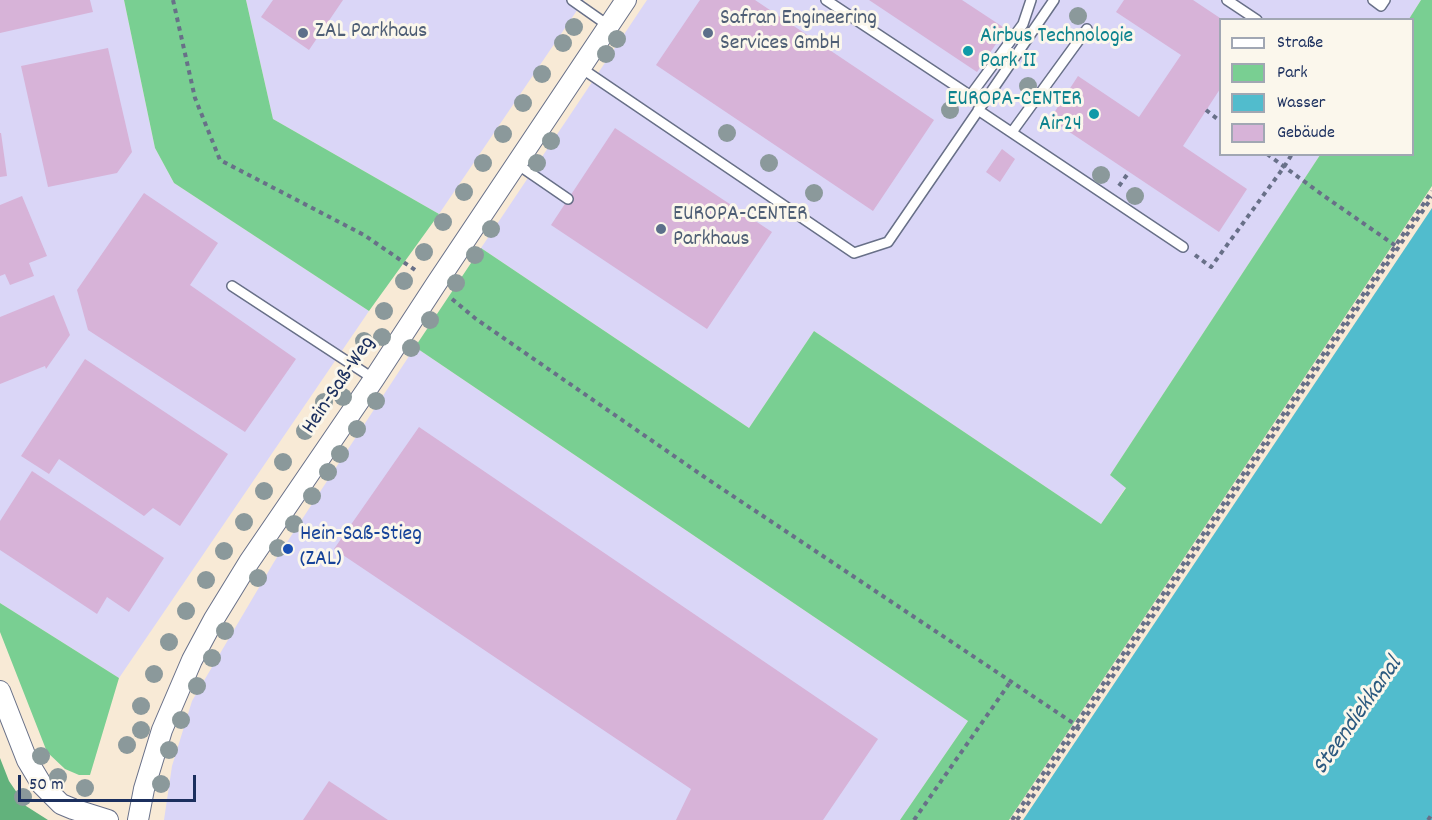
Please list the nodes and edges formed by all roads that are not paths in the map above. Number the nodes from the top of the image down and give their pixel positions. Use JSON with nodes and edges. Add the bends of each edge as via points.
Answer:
{"nodes":[{"id":1,"x":572,"y":0,"type":"edge"},
{"id":2,"x":626,"y":0,"type":"edge"},
{"id":3,"x":826,"y":0,"type":"edge"},
{"id":4,"x":1031,"y":0,"type":"edge"},
{"id":5,"x":1054,"y":0,"type":"edge"},
{"id":6,"x":1227,"y":0,"type":"edge"},
{"id":7,"x":1373,"y":0,"type":"edge"},
{"id":8,"x":1385,"y":0,"type":"edge"},
{"id":9,"x":1254,"y":18,"type":"edge"},
{"id":10,"x":609,"y":26,"type":"junction"},
{"id":11,"x":1087,"y":29,"type":"dead end"},
{"id":12,"x":580,"y":68,"type":"junction"},
{"id":13,"x":970,"y":96,"type":"junction"},
{"id":14,"x":981,"y":107,"type":"junction"},
{"id":15,"x":1012,"y":132,"type":"junction"},
{"id":16,"x":517,"y":164,"type":"junction"},
{"id":17,"x":568,"y":199,"type":"dead end"},
{"id":18,"x":1183,"y":247,"type":"road end"},
{"id":19,"x":232,"y":286,"type":"dead end"},
{"id":20,"x":374,"y":379,"type":"junction"},
{"id":21,"x":0,"y":691,"type":"edge"},
{"id":22,"x":108,"y":820,"type":"edge"},
{"id":23,"x":138,"y":820,"type":"edge"}],
"edges":[{"from":1,"to":10,"type":"lane"},
{"from":2,"to":10,"type":"street","name":"Hein-Saß-Weg"},
{"from":3,"to":13,"type":"lane"},
{"from":4,"to":13,"type":"lane","via":[[1023,24]]},
{"from":5,"to":14,"type":"lane"},
{"from":6,"to":9,"type":"lane"},
{"from":7,"to":8,"type":"lane","via":[[1381,6]]},
{"from":10,"to":12,"type":"street","name":"Hein-Saß-Weg"},
{"from":11,"to":15,"type":"lane"},
{"from":12,"to":14,"type":"lane","via":[[854,253],[888,242]]},
{"from":12,"to":16,"type":"street","name":"Hein-Saß-Weg"},
{"from":13,"to":14,"type":"lane"},
{"from":14,"to":15,"type":"lane"},
{"from":15,"to":18,"type":"lane"},
{"from":16,"to":17,"type":"lane"},
{"from":16,"to":20,"type":"street","name":"Hein-Saß-Weg"},
{"from":19,"to":20,"type":"lane"},
{"from":20,"to":23,"type":"street","name":"Hein-Saß-Weg","via":[[214,618],[162,730]]},
{"from":21,"to":22,"type":"street","via":[[27,760],[50,795],[61,804]]}]}
